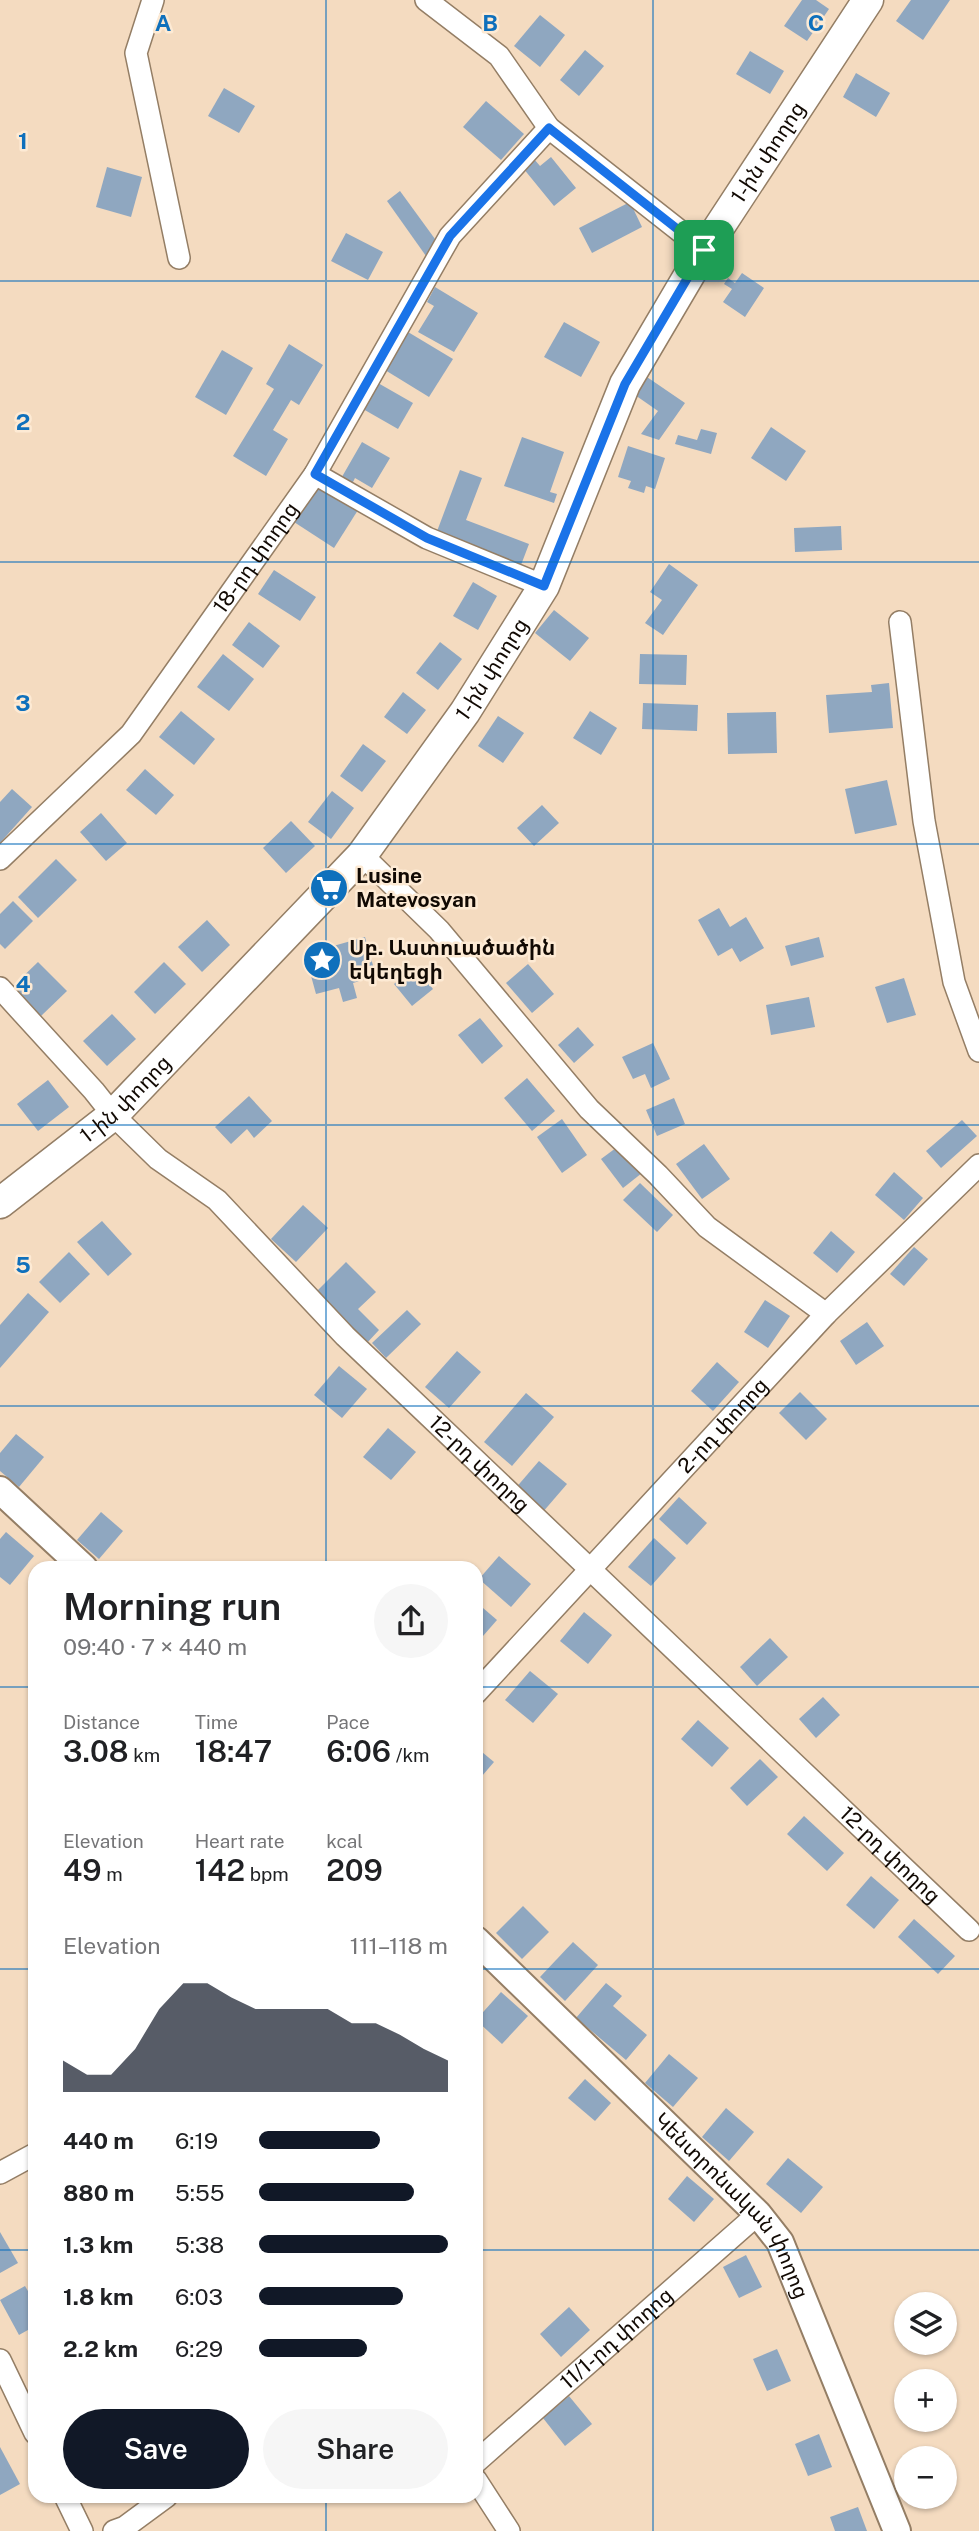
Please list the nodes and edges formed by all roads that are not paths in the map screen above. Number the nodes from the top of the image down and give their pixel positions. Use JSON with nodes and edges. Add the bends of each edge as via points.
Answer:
{"nodes":[{"id":1,"x":153,"y":0,"type":"edge"},
{"id":2,"x":425,"y":0,"type":"edge"},
{"id":3,"x":868,"y":0,"type":"edge"},
{"id":4,"x":549,"y":128,"type":"junction"},
{"id":5,"x":704,"y":250,"type":"junction"},
{"id":6,"x":179,"y":258,"type":"dead end"},
{"id":7,"x":315,"y":474,"type":"junction"},
{"id":8,"x":544,"y":586,"type":"junction"},
{"id":9,"x":900,"y":622,"type":"dead end"},
{"id":10,"x":362,"y":855,"type":"junction"},
{"id":11,"x":0,"y":859,"type":"edge"},
{"id":12,"x":0,"y":988,"type":"edge"},
{"id":13,"x":979,"y":1051,"type":"edge"},
{"id":14,"x":113,"y":1115,"type":"junction"},
{"id":15,"x":979,"y":1165,"type":"edge"},
{"id":16,"x":0,"y":1203,"type":"edge"},
{"id":17,"x":826,"y":1314,"type":"junction"},
{"id":18,"x":0,"y":1490,"type":"edge"},
{"id":19,"x":76,"y":1561,"type":"edge"},
{"id":20,"x":590,"y":1570,"type":"junction"},
{"id":21,"x":483,"y":1685,"type":"edge"},
{"id":22,"x":969,"y":1930,"type":"dead end"},
{"id":23,"x":483,"y":1947,"type":"edge"},
{"id":24,"x":28,"y":2158,"type":"edge"},
{"id":25,"x":0,"y":2174,"type":"edge"},
{"id":26,"x":758,"y":2214,"type":"junction"},
{"id":27,"x":0,"y":2360,"type":"edge"},
{"id":28,"x":28,"y":2418,"type":"edge"},
{"id":29,"x":483,"y":2456,"type":"edge"},
{"id":30,"x":483,"y":2491,"type":"edge"},
{"id":31,"x":68,"y":2503,"type":"edge"},
{"id":32,"x":158,"y":2503,"type":"edge"},
{"id":33,"x":82,"y":2531,"type":"edge"},
{"id":34,"x":114,"y":2531,"type":"edge"},
{"id":35,"x":509,"y":2531,"type":"edge"},
{"id":36,"x":897,"y":2531,"type":"edge"}],
"edges":[{"from":1,"to":6,"type":"street","via":[[136,53]]},
{"from":2,"to":4,"type":"street","via":[[499,56]]},
{"from":3,"to":5,"type":"main road","name":"1-ին փողոց"},
{"from":4,"to":5,"type":"street"},
{"from":4,"to":7,"type":"street","name":"18-րդ փողոց","via":[[450,236]]},
{"from":5,"to":8,"type":"main road","name":"1-ին փողոց","via":[[625,384]]},
{"from":7,"to":8,"type":"street","via":[[427,538]]},
{"from":7,"to":11,"type":"street","name":"18-րդ փողոց","via":[[131,734]]},
{"from":8,"to":10,"type":"main road","name":"1-ին փողոց","via":[[465,712]]},
{"from":9,"to":13,"type":"street","via":[[926,834],[954,982]]},
{"from":10,"to":14,"type":"main road","name":"1-ին փողոց"},
{"from":10,"to":17,"type":"street","via":[[439,930],[589,1109],[707,1227]]},
{"from":12,"to":14,"type":"street","name":"12-րդ փողոց"},
{"from":14,"to":16,"type":"main road","name":"1-ին փողոց"},
{"from":14,"to":20,"type":"street","name":"12-րդ փողոց","via":[[158,1158],[217,1200],[345,1336]]},
{"from":15,"to":17,"type":"street","name":"2-րդ փողոց"},
{"from":17,"to":20,"type":"street","name":"2-րդ փողոց"},
{"from":18,"to":19,"type":"street"},
{"from":20,"to":21,"type":"street","name":"2-րդ փողոց"},
{"from":20,"to":22,"type":"street","name":"12-րդ փողոց"},
{"from":23,"to":26,"type":"street","name":"Կենտրոնական փողոց"},
{"from":24,"to":25,"type":"street"},
{"from":26,"to":29,"type":"street","name":"11/1-րդ փողոց"},
{"from":26,"to":36,"type":"street","name":"Կենտրոնական փողոց","via":[[780,2242]]},
{"from":27,"to":28,"type":"street"},
{"from":30,"to":35,"type":"street"},
{"from":31,"to":33,"type":"street"},
{"from":32,"to":34,"type":"street"}]}
